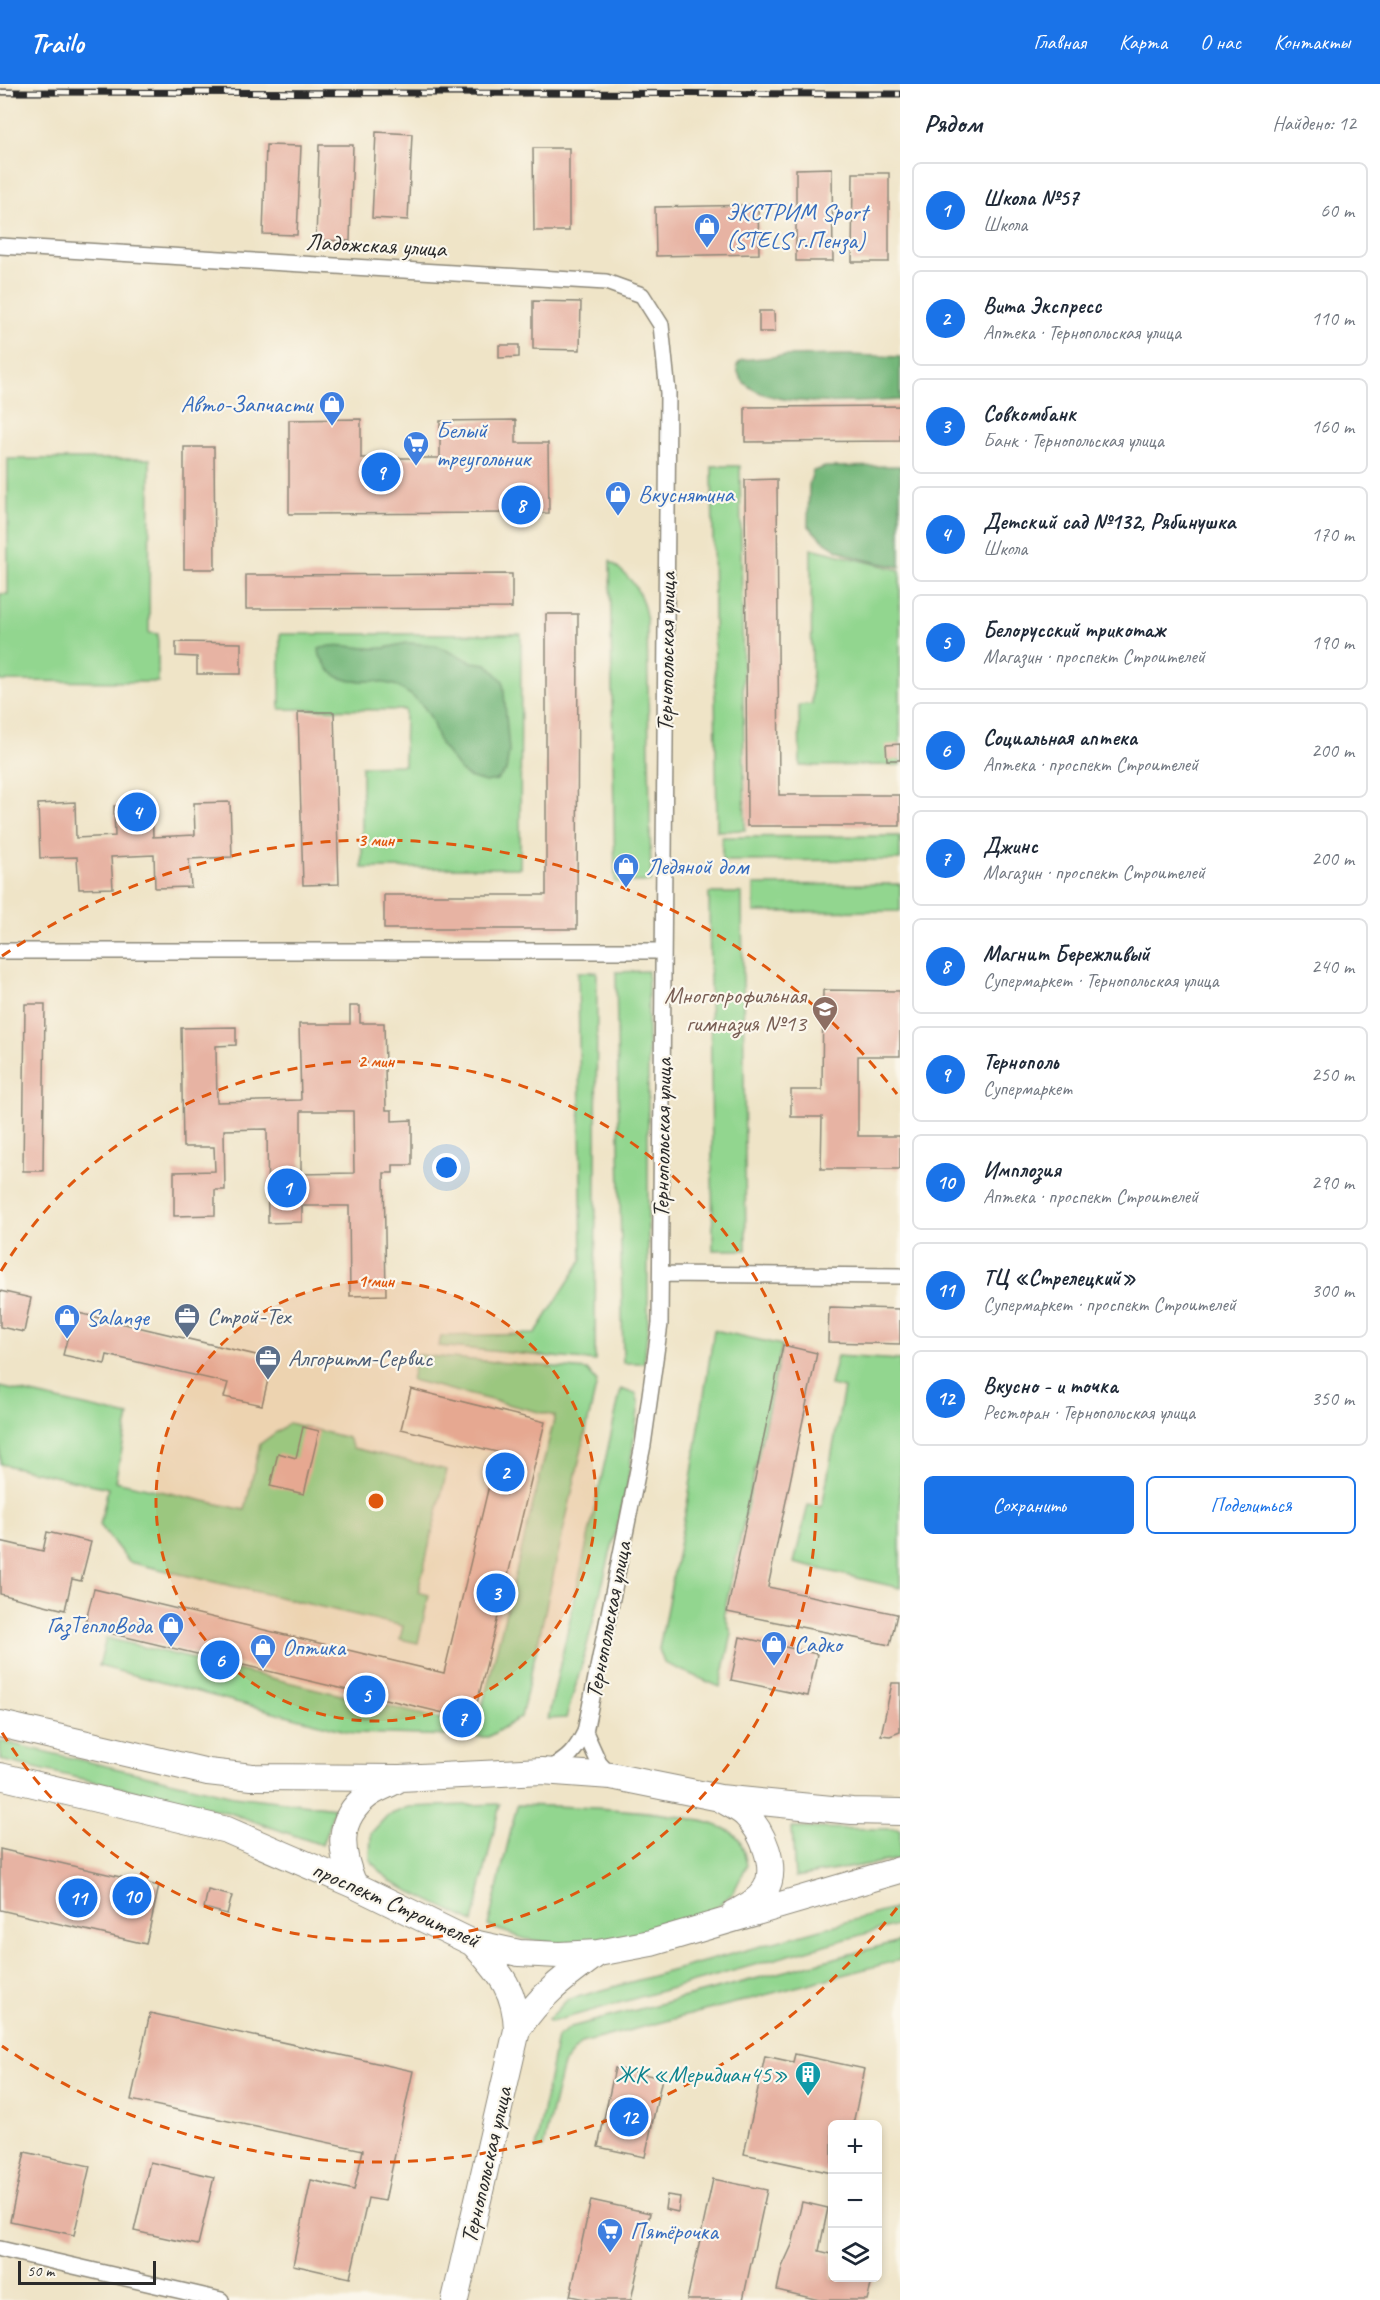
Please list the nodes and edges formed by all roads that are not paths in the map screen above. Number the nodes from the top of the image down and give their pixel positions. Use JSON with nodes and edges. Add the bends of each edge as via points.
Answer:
{"nodes":[{"id":1,"x":0,"y":246,"type":"edge"},
{"id":2,"x":668,"y":393,"type":"joint"},
{"id":3,"x":0,"y":951,"type":"edge"},
{"id":4,"x":663,"y":951,"type":"junction"},
{"id":5,"x":661,"y":1274,"type":"junction"},
{"id":6,"x":900,"y":1276,"type":"edge"},
{"id":7,"x":0,"y":1724,"type":"edge"},
{"id":8,"x":585,"y":1732,"type":"junction"},
{"id":9,"x":542,"y":1771,"type":"junction"},
{"id":10,"x":0,"y":1776,"type":"edge"},
{"id":11,"x":611,"y":1776,"type":"junction"},
{"id":12,"x":400,"y":1778,"type":"junction"},
{"id":13,"x":720,"y":1798,"type":"junction"},
{"id":14,"x":900,"y":1812,"type":"edge"},
{"id":15,"x":900,"y":1870,"type":"edge"},
{"id":16,"x":354,"y":1885,"type":"junction"},
{"id":17,"x":714,"y":1924,"type":"junction"},
{"id":18,"x":473,"y":1943,"type":"junction"},
{"id":19,"x":598,"y":1953,"type":"junction"},
{"id":20,"x":517,"y":2030,"type":"junction"},
{"id":21,"x":0,"y":2249,"type":"edge"},
{"id":22,"x":221,"y":2300,"type":"edge"},
{"id":23,"x":455,"y":2300,"type":"edge"}],
"edges":[{"from":1,"to":2,"type":"street","name":"Ладожская улица","via":[[606,282],[642,295],[661,325]]},
{"from":2,"to":4,"type":"street","name":"Тернопольская улица"},
{"from":3,"to":4,"type":"street"},
{"from":4,"to":5,"type":"street","name":"Тернопольская улица"},
{"from":5,"to":6,"type":"street"},
{"from":5,"to":8,"type":"street","name":"Тернопольская улица","via":[[660,1324],[645,1434]]},
{"from":7,"to":12,"type":"main road","via":[[208,1772],[252,1777]]},
{"from":8,"to":9,"type":"street","name":"Тернопольская улица","via":[[565,1761]]},
{"from":8,"to":11,"type":"street","name":"Тернопольская улица","via":[[599,1763]]},
{"from":9,"to":11,"type":"main road"},
{"from":9,"to":12,"type":"main road"},
{"from":10,"to":16,"type":"main road","name":"проспект Строителей","via":[[227,1830]]},
{"from":11,"to":13,"type":"main road"},
{"from":12,"to":16,"type":"main road","via":[[368,1794],[353,1809],[345,1825],[342,1844]]},
{"from":13,"to":14,"type":"main road"},
{"from":13,"to":17,"type":"main road","via":[[744,1813],[760,1831],[768,1853],[769,1874],[765,1889],[752,1904]]},
{"from":15,"to":17,"type":"main road","name":"проспект Строителей"},
{"from":16,"to":18,"type":"main road","name":"проспект Строителей"},
{"from":17,"to":19,"type":"main road","name":"проспект Строителей","via":[[651,1943]]},
{"from":18,"to":19,"type":"main road","name":"проспект Строителей","via":[[519,1953]]},
{"from":18,"to":20,"type":"main road","name":"Тернопольская улица","via":[[511,1992]]},
{"from":19,"to":20,"type":"main road","name":"Тернопольская улица","via":[[552,1987]]},
{"from":20,"to":23,"type":"main road","name":"Тернопольская улица"},
{"from":21,"to":22,"type":"street"}]}
